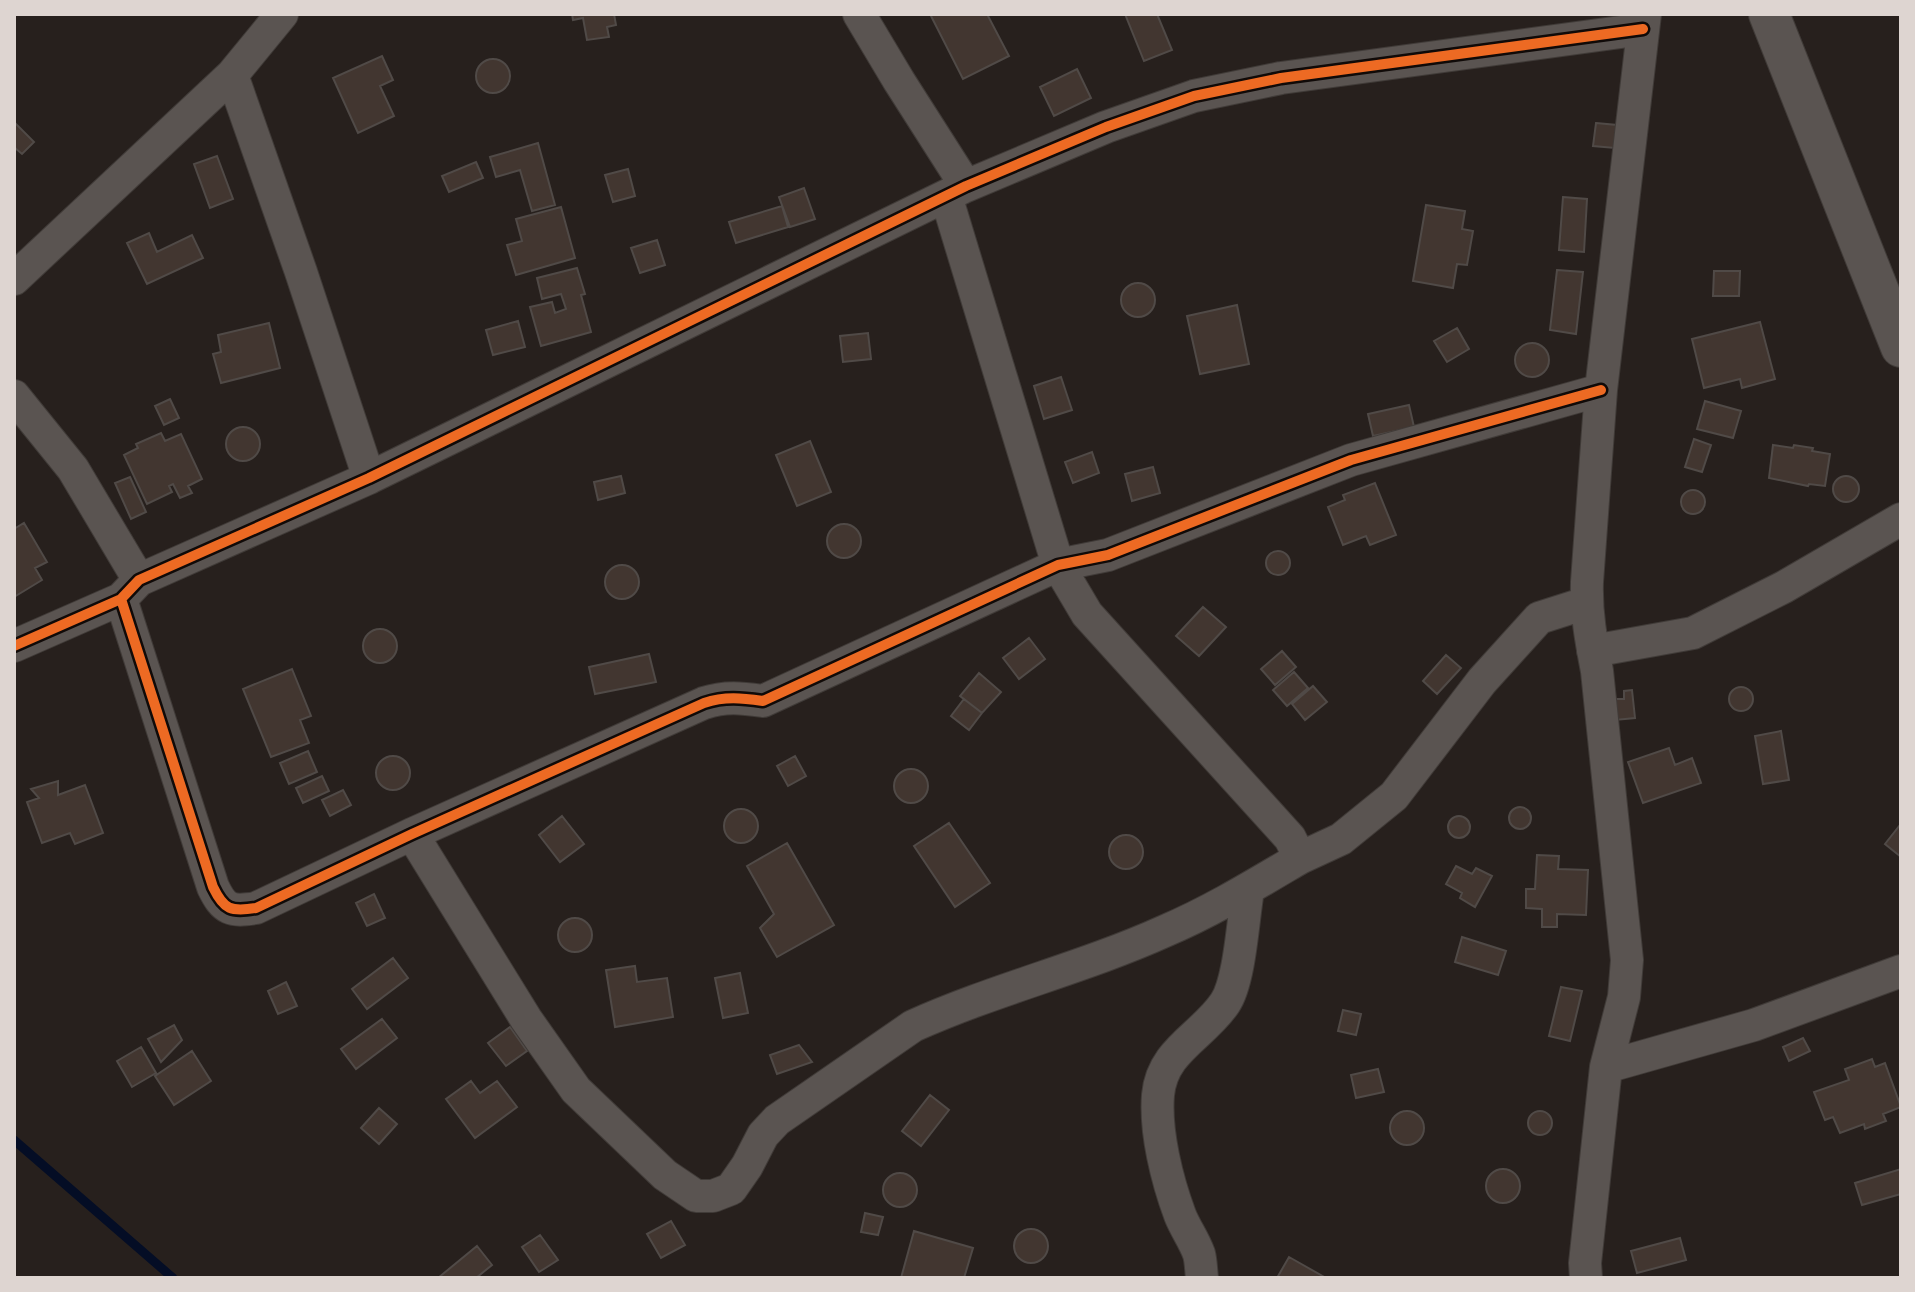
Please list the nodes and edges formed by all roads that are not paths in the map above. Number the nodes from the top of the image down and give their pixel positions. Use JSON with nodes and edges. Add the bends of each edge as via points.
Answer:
{"nodes":[{"id":1,"x":282,"y":14,"type":"edge"},
{"id":2,"x":859,"y":14,"type":"edge"},
{"id":3,"x":1769,"y":14,"type":"edge"},
{"id":4,"x":1644,"y":21,"type":"edge"},
{"id":5,"x":232,"y":75,"type":"junction"},
{"id":6,"x":956,"y":191,"type":"junction"},
{"id":7,"x":14,"y":279,"type":"edge"},
{"id":8,"x":1901,"y":347,"type":"edge"},
{"id":9,"x":1601,"y":390,"type":"junction"},
{"id":10,"x":14,"y":396,"type":"edge"},
{"id":11,"x":369,"y":478,"type":"junction"},
{"id":12,"x":1901,"y":519,"type":"edge"},
{"id":13,"x":1058,"y":565,"type":"junction"},
{"id":14,"x":130,"y":589,"type":"junction"},
{"id":15,"x":1586,"y":603,"type":"junction"},
{"id":16,"x":14,"y":646,"type":"edge"},
{"id":17,"x":1593,"y":651,"type":"junction"},
{"id":18,"x":412,"y":834,"type":"junction"},
{"id":19,"x":1300,"y":858,"type":"junction"},
{"id":20,"x":1248,"y":890,"type":"junction"},
{"id":21,"x":1901,"y":971,"type":"edge"},
{"id":22,"x":1606,"y":1067,"type":"junction"},
{"id":23,"x":1202,"y":1278,"type":"edge"},
{"id":24,"x":1586,"y":1278,"type":"edge"}],
"edges":[{"from":1,"to":5,"type":"street"},
{"from":2,"to":6,"type":"street"},
{"from":3,"to":8,"type":"street"},
{"from":4,"to":6,"type":"street","via":[[1194,96]]},
{"from":4,"to":9,"type":"street"},
{"from":5,"to":7,"type":"street"},
{"from":5,"to":11,"type":"street"},
{"from":6,"to":11,"type":"street"},
{"from":6,"to":13,"type":"street"},
{"from":9,"to":13,"type":"street","via":[[1351,460],[1108,555]]},
{"from":9,"to":15,"type":"street"},
{"from":10,"to":14,"type":"street","via":[[73,469]]},
{"from":11,"to":14,"type":"street"},
{"from":12,"to":17,"type":"street","via":[[1693,633]]},
{"from":13,"to":18,"type":"street","via":[[763,701],[730,697],[704,703]]},
{"from":13,"to":19,"type":"street","via":[[1087,614],[1290,838]]},
{"from":14,"to":16,"type":"street"},
{"from":14,"to":18,"type":"street","via":[[220,902],[230,909],[256,908]]},
{"from":15,"to":17,"type":"street"},
{"from":15,"to":19,"type":"street","via":[[1539,618],[1482,681],[1394,796],[1341,839]]},
{"from":17,"to":22,"type":"street","via":[[1627,960],[1624,997]]},
{"from":18,"to":20,"type":"street","via":[[576,1090],[665,1175],[696,1196],[731,1189],[777,1120],[913,1026],[1165,931]]},
{"from":19,"to":20,"type":"street"},
{"from":20,"to":23,"type":"street","via":[[1235,980],[1226,1002],[1179,1048],[1162,1074],[1158,1097],[1165,1170],[1200,1256]]},
{"from":21,"to":22,"type":"street","via":[[1754,1025]]},
{"from":22,"to":24,"type":"street"}]}
